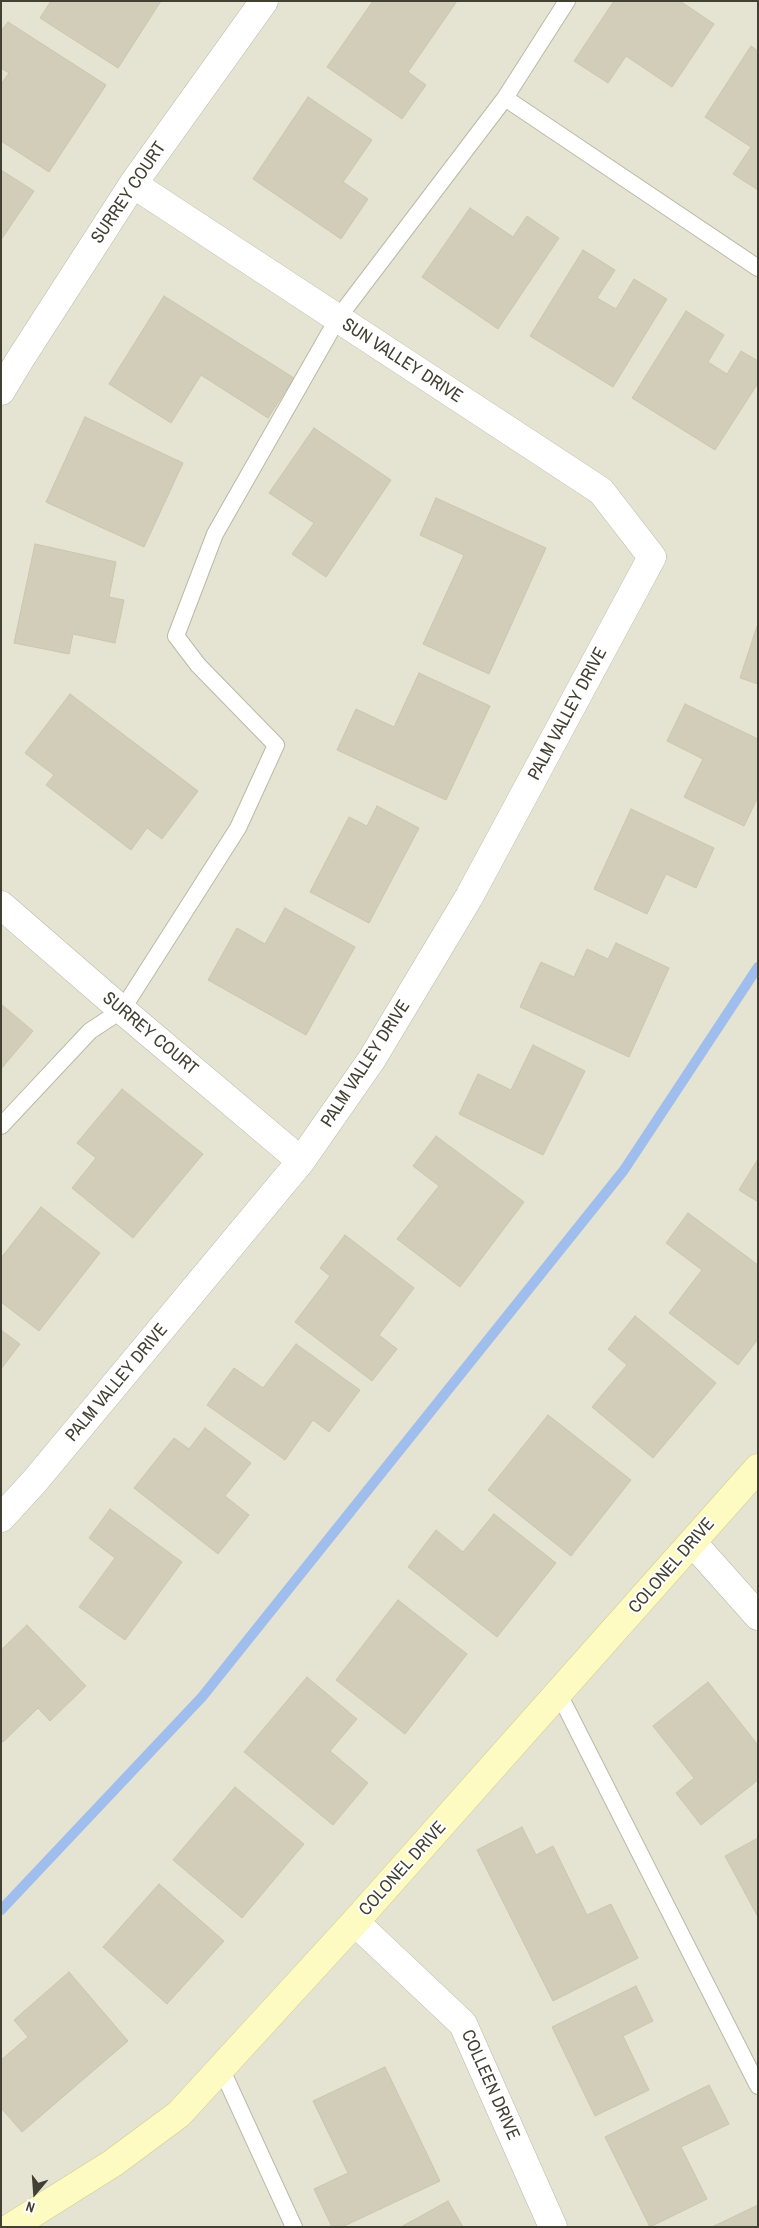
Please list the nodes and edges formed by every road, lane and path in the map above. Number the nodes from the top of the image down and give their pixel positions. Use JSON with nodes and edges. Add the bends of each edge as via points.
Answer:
{"nodes":[{"id":1,"x":264,"y":1,"type":"edge"},
{"id":2,"x":567,"y":1,"type":"edge"},
{"id":3,"x":505,"y":98,"type":"junction"},
{"id":4,"x":133,"y":184,"type":"junction"},
{"id":5,"x":758,"y":268,"type":"edge"},
{"id":6,"x":338,"y":318,"type":"junction"},
{"id":7,"x":1,"y":391,"type":"edge"},
{"id":8,"x":652,"y":557,"type":"joint"},
{"id":9,"x":1,"y":905,"type":"edge"},
{"id":10,"x":122,"y":1010,"type":"junction"},
{"id":11,"x":1,"y":1126,"type":"edge"},
{"id":12,"x":301,"y":1161,"type":"junction"},
{"id":13,"x":758,"y":1468,"type":"edge"},
{"id":14,"x":1,"y":1518,"type":"edge"},
{"id":15,"x":693,"y":1543,"type":"junction"},
{"id":16,"x":758,"y":1616,"type":"edge"},
{"id":17,"x":559,"y":1694,"type":"junction"},
{"id":18,"x":355,"y":1922,"type":"junction"},
{"id":19,"x":221,"y":2068,"type":"junction"},
{"id":20,"x":758,"y":2086,"type":"edge"},
{"id":21,"x":11,"y":2227,"type":"edge"},
{"id":22,"x":294,"y":2227,"type":"edge"},
{"id":23,"x":553,"y":2227,"type":"edge"}],
"edges":[{"from":1,"to":4,"type":"street","name":"SURREY COURT"},
{"from":2,"to":3,"type":"lane"},
{"from":3,"to":5,"type":"lane"},
{"from":3,"to":6,"type":"lane"},
{"from":4,"to":6,"type":"street","name":"SUN VALLEY DRIVE"},
{"from":4,"to":7,"type":"street","name":"SURREY COURT"},
{"from":6,"to":8,"type":"street","name":"SUN VALLEY DRIVE","via":[[601,491]]},
{"from":6,"to":10,"type":"lane","via":[[215,534],[176,636],[198,665],[276,745],[238,828]]},
{"from":8,"to":12,"type":"street","name":"PALM VALLEY DRIVE","via":[[469,897],[372,1059]]},
{"from":9,"to":10,"type":"street","name":"SURREY COURT"},
{"from":10,"to":11,"type":"lane","via":[[90,1031]]},
{"from":10,"to":12,"type":"street","name":"SURREY COURT"},
{"from":12,"to":14,"type":"street","name":"PALM VALLEY DRIVE"},
{"from":13,"to":15,"type":"street","name":"COLONEL DRIVE"},
{"from":15,"to":16,"type":"street"},
{"from":15,"to":17,"type":"street","name":"COLONEL DRIVE"},
{"from":17,"to":18,"type":"street","name":"COLONEL DRIVE"},
{"from":17,"to":20,"type":"lane"},
{"from":18,"to":19,"type":"street","name":"COLONEL DRIVE"},
{"from":18,"to":23,"type":"street","name":"COLLEEN DRIVE","via":[[463,2024]]},
{"from":19,"to":21,"type":"street","name":"COLONEL DRIVE","via":[[179,2114],[113,2163]]},
{"from":19,"to":22,"type":"lane"}]}
